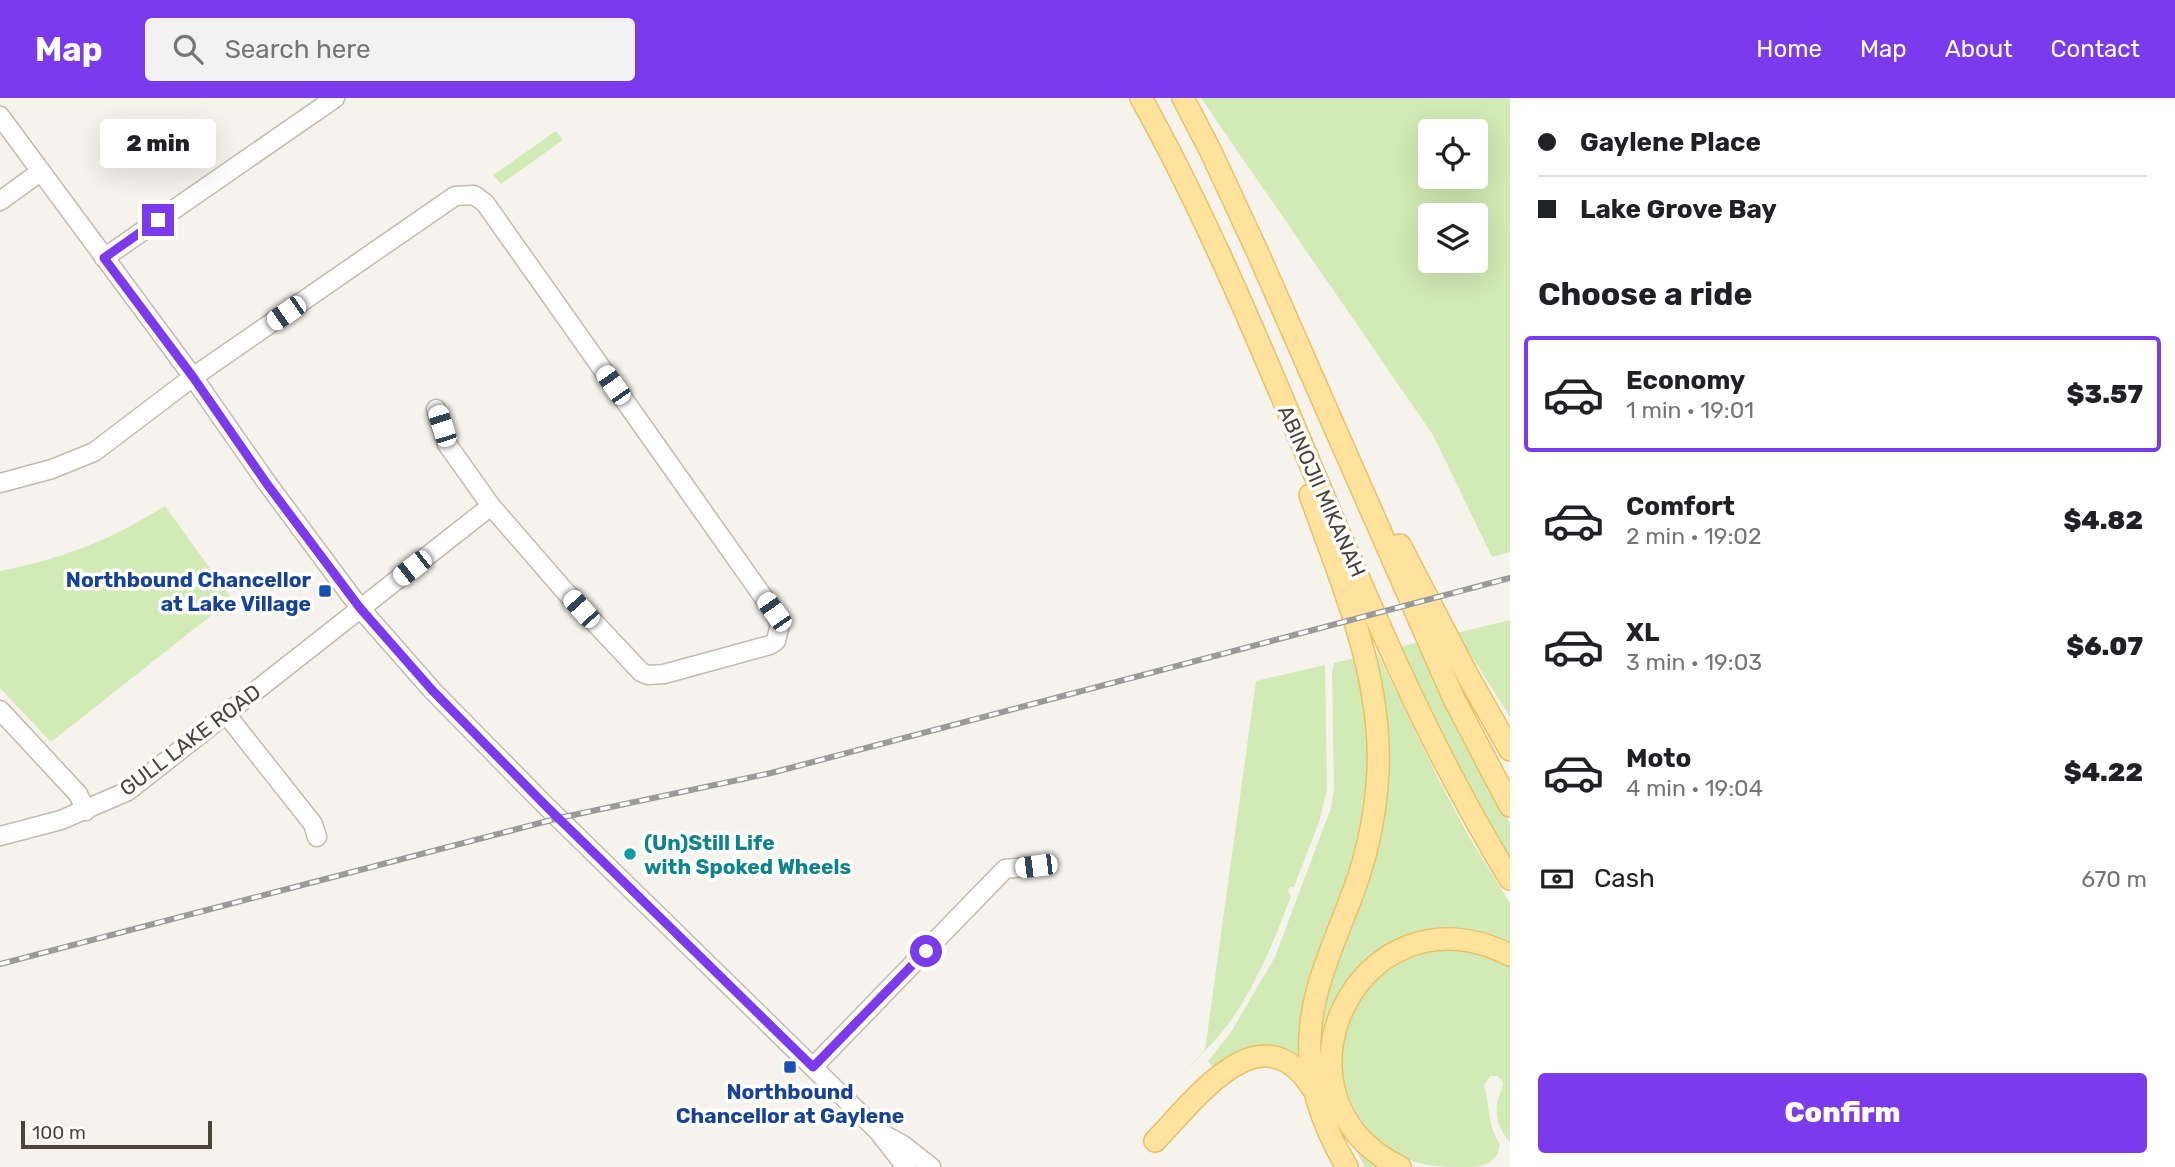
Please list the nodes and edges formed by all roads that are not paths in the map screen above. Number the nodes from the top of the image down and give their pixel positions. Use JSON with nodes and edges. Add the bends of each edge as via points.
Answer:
{"nodes":[{"id":1,"x":334,"y":98,"type":"edge"},
{"id":2,"x":1142,"y":98,"type":"edge"},
{"id":3,"x":1183,"y":98,"type":"edge"},
{"id":4,"x":0,"y":116,"type":"edge"},
{"id":5,"x":40,"y":172,"type":"junction"},
{"id":6,"x":0,"y":201,"type":"edge"},
{"id":7,"x":104,"y":258,"type":"junction"},
{"id":8,"x":193,"y":377,"type":"junction"},
{"id":9,"x":1282,"y":399,"type":"junction"},
{"id":10,"x":436,"y":409,"type":"dead end"},
{"id":11,"x":1330,"y":417,"type":"junction"},
{"id":12,"x":0,"y":483,"type":"edge"},
{"id":13,"x":491,"y":506,"type":"junction"},
{"id":14,"x":360,"y":608,"type":"junction"},
{"id":15,"x":0,"y":710,"type":"edge"},
{"id":16,"x":226,"y":714,"type":"junction"},
{"id":17,"x":1510,"y":750,"type":"edge"},
{"id":18,"x":1510,"y":806,"type":"edge"},
{"id":19,"x":86,"y":811,"type":"junction"},
{"id":20,"x":0,"y":836,"type":"edge"},
{"id":21,"x":317,"y":837,"type":"dead end"},
{"id":22,"x":1036,"y":866,"type":"dead end"},
{"id":23,"x":1510,"y":879,"type":"edge"},
{"id":24,"x":1510,"y":955,"type":"edge"},
{"id":25,"x":813,"y":1067,"type":"junction"},
{"id":26,"x":1316,"y":1094,"type":"junction"},
{"id":27,"x":878,"y":1131,"type":"junction"},
{"id":28,"x":1155,"y":1141,"type":"dead end"},
{"id":29,"x":906,"y":1167,"type":"edge"},
{"id":30,"x":931,"y":1167,"type":"edge"},
{"id":31,"x":1347,"y":1167,"type":"edge"},
{"id":32,"x":1400,"y":1167,"type":"edge"}],
"edges":[{"from":1,"to":7,"type":"street"},
{"from":2,"to":9,"type":"main road","name":"ABINOJII MIKANAH","via":[[1191,195]]},
{"from":3,"to":11,"type":"main road","name":"ABINOJII MIKANAH"},
{"from":4,"to":5,"type":"street"},
{"from":5,"to":6,"type":"street"},
{"from":5,"to":7,"type":"street"},
{"from":7,"to":8,"type":"street"},
{"from":8,"to":12,"type":"street","via":[[94,452],[52,470]]},
{"from":8,"to":13,"type":"street","via":[[455,196],[474,195],[485,203],[774,612],[780,624],[776,641],[664,674],[641,672]]},
{"from":8,"to":14,"type":"street"},
{"from":9,"to":23,"type":"main road","name":"ABINOJII MIKANAH","via":[[1420,714]]},
{"from":9,"to":26,"type":"main road","via":[[1363,652],[1374,698],[1378,749],[1370,833],[1312,1016],[1309,1052]]},
{"from":10,"to":13,"type":"street","via":[[447,444]]},
{"from":11,"to":17,"type":"main road"},
{"from":11,"to":18,"type":"main road","name":"ABINOJII MIKANAH","via":[[1454,699]]},
{"from":13,"to":14,"type":"street","name":"GULL LAKE ROAD"},
{"from":14,"to":16,"type":"street","name":"GULL LAKE ROAD"},
{"from":14,"to":25,"type":"street","via":[[523,783]]},
{"from":15,"to":19,"type":"street","via":[[78,794]]},
{"from":16,"to":19,"type":"street","name":"GULL LAKE ROAD","via":[[128,790]]},
{"from":16,"to":21,"type":"street","via":[[313,824]]},
{"from":19,"to":20,"type":"street","name":"GULL LAKE ROAD"},
{"from":22,"to":25,"type":"street","via":[[1005,869]]},
{"from":24,"to":32,"type":"main road","via":[[1467,940],[1419,943],[1376,965],[1348,998],[1336,1022],[1331,1051],[1339,1101],[1363,1142]]},
{"from":25,"to":27,"type":"street"},
{"from":26,"to":28,"type":"main road","via":[[1291,1064],[1255,1057],[1226,1070]]},
{"from":26,"to":31,"type":"main road","via":[[1328,1132]]},
{"from":27,"to":29,"type":"street"},
{"from":27,"to":30,"type":"street"}]}
